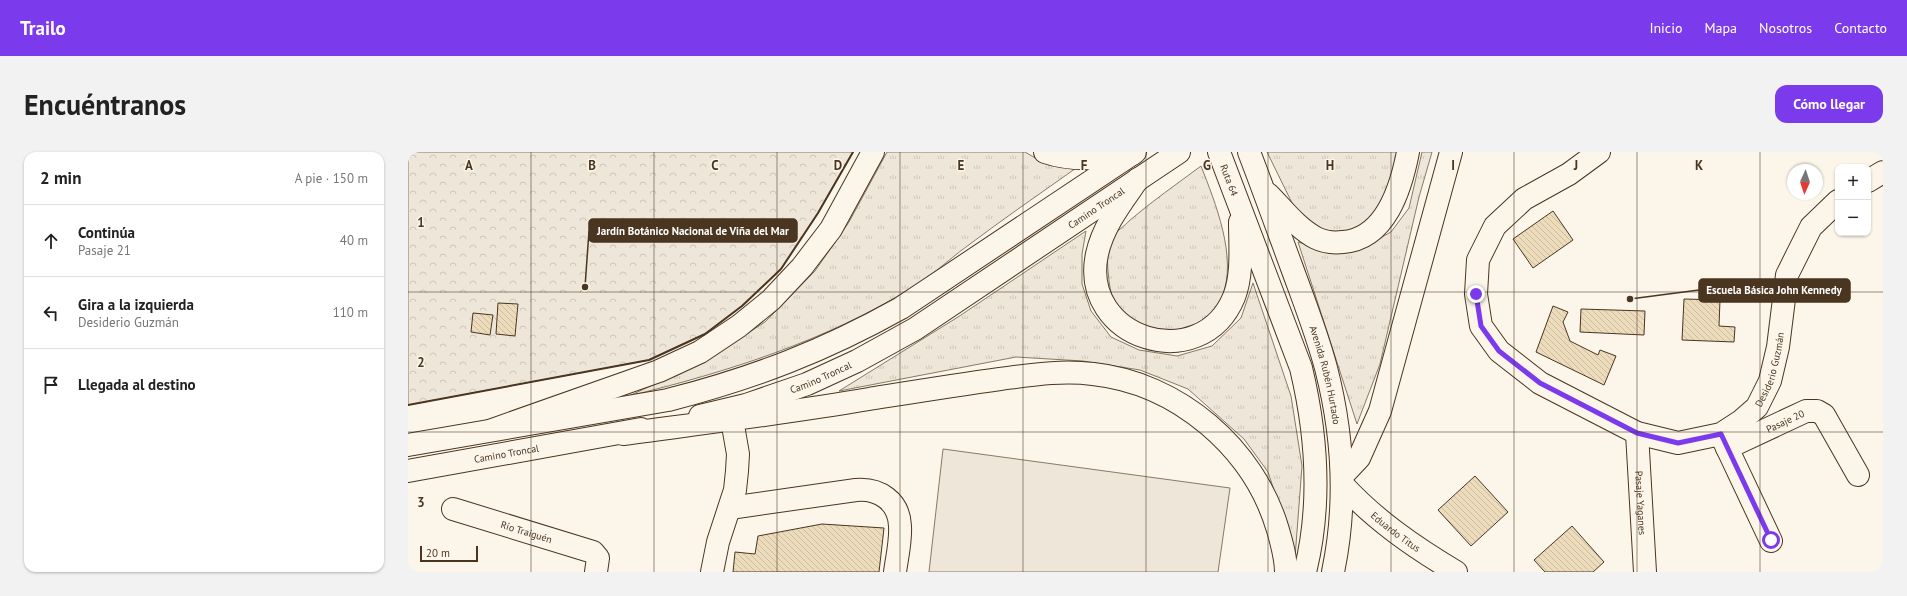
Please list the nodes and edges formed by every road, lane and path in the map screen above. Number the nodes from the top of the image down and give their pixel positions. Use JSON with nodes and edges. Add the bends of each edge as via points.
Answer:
{"nodes":[{"id":1,"x":873,"y":152,"type":"edge"},
{"id":2,"x":1046,"y":152,"type":"edge"},
{"id":3,"x":1219,"y":152,"type":"edge"},
{"id":4,"x":1249,"y":152,"type":"edge"},
{"id":5,"x":1408,"y":152,"type":"edge"},
{"id":6,"x":1451,"y":152,"type":"edge"},
{"id":7,"x":1599,"y":152,"type":"edge"},
{"id":8,"x":1134,"y":153,"type":"edge"},
{"id":9,"x":1176,"y":154,"type":"edge"},
{"id":10,"x":1883,"y":172,"type":"edge"},
{"id":11,"x":1138,"y":179,"type":"junction"},
{"id":12,"x":1871,"y":179,"type":"edge"},
{"id":13,"x":1262,"y":187,"type":"junction"},
{"id":14,"x":1835,"y":204,"type":"edge"},
{"id":15,"x":1240,"y":208,"type":"junction"},
{"id":16,"x":732,"y":420,"type":"junction"},
{"id":17,"x":492,"y":430,"type":"junction"},
{"id":18,"x":1637,"y":433,"type":"junction"},
{"id":19,"x":408,"y":434,"type":"edge"},
{"id":20,"x":623,"y":434,"type":"junction"},
{"id":21,"x":442,"y":439,"type":"junction"},
{"id":22,"x":1724,"y":441,"type":"junction"},
{"id":23,"x":408,"y":445,"type":"edge"},
{"id":24,"x":408,"y":472,"type":"edge"},
{"id":25,"x":1858,"y":475,"type":"dead end"},
{"id":26,"x":1342,"y":480,"type":"junction"},
{"id":27,"x":730,"y":508,"type":"junction"},
{"id":28,"x":453,"y":509,"type":"dead end"},
{"id":29,"x":1771,"y":540,"type":"dead end"},
{"id":30,"x":597,"y":565,"type":"edge"},
{"id":31,"x":712,"y":572,"type":"edge"},
{"id":32,"x":895,"y":572,"type":"edge"},
{"id":33,"x":1286,"y":572,"type":"edge"},
{"id":34,"x":1305,"y":572,"type":"edge"},
{"id":35,"x":1333,"y":572,"type":"edge"},
{"id":36,"x":1456,"y":572,"type":"edge"},
{"id":37,"x":1645,"y":572,"type":"edge"}],
"edges":[{"from":1,"to":17,"type":"main road","via":[[831,230],[802,267],[771,300],[738,326],[700,352],[659,370]]},
{"from":2,"to":8,"type":"main road","via":[[1055,156],[1091,159]]},
{"from":3,"to":15,"type":"main road","name":"Ruta 64"},
{"from":4,"to":13,"type":"main road"},
{"from":5,"to":13,"type":"main road","via":[[1396,195],[1386,215],[1370,233],[1347,242],[1327,242],[1308,233]]},
{"from":6,"to":26,"type":"main road","via":[[1380,411],[1360,458]]},
{"from":7,"to":18,"type":"main road","name":"Desiderio Guzmán","via":[[1569,174],[1524,199],[1495,226],[1478,260],[1476,294],[1481,326],[1499,351],[1540,383]]},
{"from":8,"to":17,"type":"main road","via":[[901,308],[796,360],[743,379],[668,400]]},
{"from":9,"to":11,"type":"main road","name":"Camino Troncal"},
{"from":10,"to":12,"type":"main road"},
{"from":11,"to":15,"type":"main road","via":[[1116,210],[1102,240],[1096,261],[1096,282],[1104,303],[1117,320],[1128,330],[1155,340],[1169,341],[1196,335],[1214,324],[1228,308],[1234,296],[1240,269]]},
{"from":11,"to":20,"type":"main road","name":"Camino Troncal","via":[[915,329],[857,361],[807,384],[746,405]]},
{"from":13,"to":26,"type":"main road","name":"Avenida Rubén Hurtado","via":[[1326,369],[1334,406]]},
{"from":14,"to":22,"type":"main road","name":"Desiderio Guzmán","via":[[1811,227],[1787,275],[1778,347],[1770,381],[1757,407]]},
{"from":15,"to":34,"type":"main road","name":"Avenida Rubén Hurtado","via":[[1301,368],[1308,398],[1316,460],[1316,492],[1314,527]]},
{"from":16,"to":20,"type":"main road"},
{"from":16,"to":27,"type":"main road","via":[[738,471]]},
{"from":16,"to":33,"type":"main road","via":[[1046,373],[1094,374],[1117,378],[1140,385],[1183,406],[1207,424],[1238,455],[1253,475],[1275,520]]},
{"from":17,"to":21,"type":"main road"},
{"from":18,"to":22,"type":"main road","name":"Desiderio Guzmán","via":[[1678,443]]},
{"from":18,"to":37,"type":"main road","name":"Pasaje Yaganes"},
{"from":19,"to":21,"type":"main road"},
{"from":20,"to":24,"type":"main road","name":"Camino Troncal"},
{"from":21,"to":23,"type":"main road"},
{"from":22,"to":25,"type":"main road","name":"Pasaje 20","via":[[1806,411],[1817,411],[1824,415]]},
{"from":22,"to":29,"type":"main road"},
{"from":26,"to":35,"type":"main road","name":"Avenida Rubén Hurtado","via":[[1341,517]]},
{"from":26,"to":36,"type":"main road","name":"Eduardo Titus","via":[[1362,506],[1411,545]]},
{"from":27,"to":31,"type":"main road","via":[[721,531]]},
{"from":27,"to":32,"type":"main road","via":[[856,490],[875,491],[890,501],[899,518]]},
{"from":28,"to":30,"type":"main road","name":"Río Traiguén","via":[[593,552]]}]}
